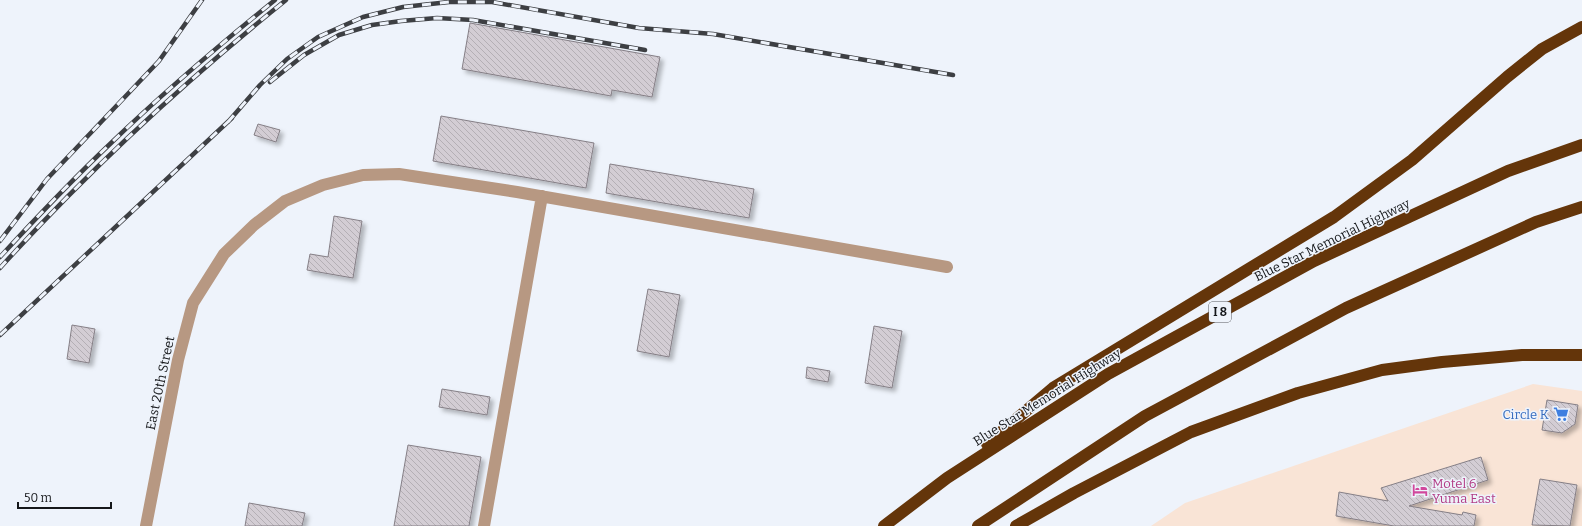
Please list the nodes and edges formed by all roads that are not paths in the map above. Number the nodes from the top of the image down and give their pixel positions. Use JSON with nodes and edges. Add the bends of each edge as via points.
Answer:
{"nodes":[{"id":1,"x":1582,"y":28,"type":"edge"},
{"id":2,"x":1582,"y":146,"type":"edge"},
{"id":3,"x":542,"y":196,"type":"junction"},
{"id":4,"x":1582,"y":207,"type":"edge"},
{"id":5,"x":947,"y":267,"type":"dead end"},
{"id":6,"x":1522,"y":354,"type":"junction"},
{"id":7,"x":1582,"y":355,"type":"edge"},
{"id":8,"x":1582,"y":363,"type":"edge"},
{"id":9,"x":947,"y":478,"type":"junction"},
{"id":10,"x":146,"y":526,"type":"edge"},
{"id":11,"x":484,"y":526,"type":"edge"},
{"id":12,"x":884,"y":526,"type":"edge"},
{"id":13,"x":978,"y":526,"type":"edge"},
{"id":14,"x":1016,"y":526,"type":"edge"}],
"edges":[{"from":1,"to":9,"type":"highway","via":[[1536,54],[1412,160],[1334,217],[1053,388]]},
{"from":2,"to":9,"type":"highway","name":"Blue Star Memorial Highway","number":"I 8","via":[[1508,171],[1314,261],[1108,374]]},
{"from":3,"to":5,"type":"street","name":"East 20th Street"},
{"from":3,"to":10,"type":"street","name":"East 20th Street","via":[[400,174],[363,175],[323,185],[285,201],[254,225],[224,254],[193,303],[178,360]]},
{"from":3,"to":11,"type":"street"},
{"from":4,"to":13,"type":"highway","via":[[1536,222],[1346,308],[1145,416]]},
{"from":6,"to":7,"type":"highway"},
{"from":6,"to":8,"type":"highway"},
{"from":6,"to":14,"type":"highway","via":[[1382,370],[1298,393],[1191,432]]},
{"from":9,"to":12,"type":"highway","name":"Blue Star Memorial Highway","number":"I 8"}]}
